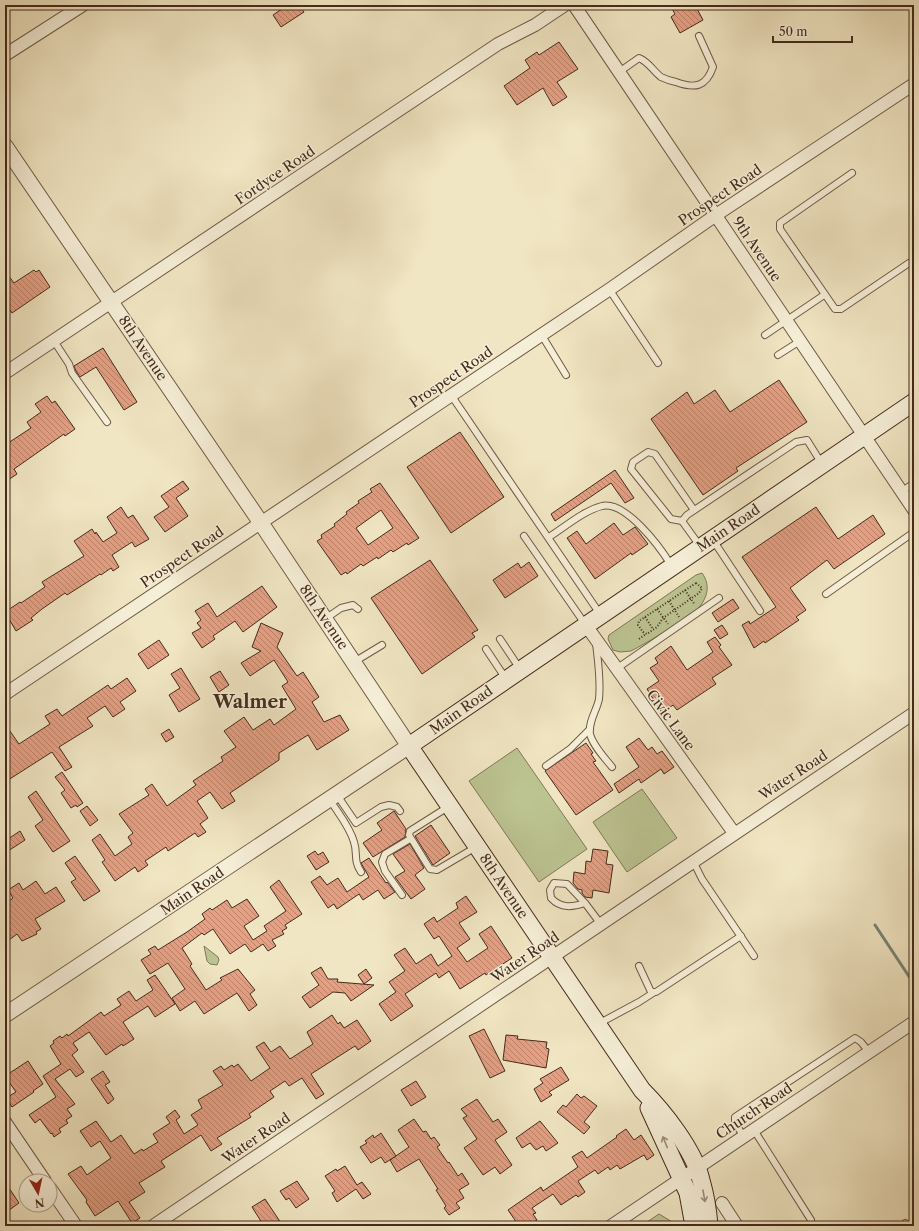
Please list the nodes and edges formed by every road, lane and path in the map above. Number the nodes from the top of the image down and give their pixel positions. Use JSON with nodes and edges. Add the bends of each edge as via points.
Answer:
{"nodes":[{"id":1,"x":82,"y":5,"type":"edge"},
{"id":2,"x":565,"y":5,"type":"edge"},
{"id":3,"x":574,"y":5,"type":"edge"},
{"id":4,"x":699,"y":36,"type":"dead end"},
{"id":5,"x":5,"y":56,"type":"edge"},
{"id":6,"x":619,"y":72,"type":"junction"},
{"id":7,"x":914,"y":84,"type":"edge"},
{"id":8,"x":5,"y":146,"type":"edge"},
{"id":9,"x":852,"y":173,"type":"dead end"},
{"id":10,"x":716,"y":215,"type":"junction"},
{"id":11,"x":909,"y":263,"type":"dead end"},
{"id":12,"x":609,"y":289,"type":"junction"},
{"id":13,"x":824,"y":295,"type":"junction"},
{"id":14,"x":111,"y":302,"type":"junction"},
{"id":15,"x":785,"y":320,"type":"junction"},
{"id":16,"x":542,"y":334,"type":"junction"},
{"id":17,"x":765,"y":335,"type":"dead end"},
{"id":18,"x":54,"y":341,"type":"junction"},
{"id":19,"x":800,"y":341,"type":"junction"},
{"id":20,"x":778,"y":355,"type":"dead end"},
{"id":21,"x":658,"y":363,"type":"dead end"},
{"id":22,"x":5,"y":374,"type":"edge"},
{"id":23,"x":566,"y":375,"type":"dead end"},
{"id":24,"x":451,"y":395,"type":"junction"},
{"id":25,"x":914,"y":402,"type":"edge"},
{"id":26,"x":107,"y":422,"type":"dead end"},
{"id":27,"x":864,"y":436,"type":"junction"},
{"id":28,"x":822,"y":464,"type":"junction"},
{"id":29,"x":914,"y":483,"type":"edge"},
{"id":30,"x":902,"y":492,"type":"junction"},
{"id":31,"x":694,"y":510,"type":"junction"},
{"id":32,"x":914,"y":510,"type":"edge"},
{"id":33,"x":682,"y":521,"type":"junction"},
{"id":34,"x":261,"y":522,"type":"junction"},
{"id":35,"x":914,"y":532,"type":"edge"},
{"id":36,"x":524,"y":536,"type":"dead end"},
{"id":37,"x":549,"y":536,"type":"junction"},
{"id":38,"x":706,"y":543,"type":"junction"},
{"id":39,"x":672,"y":567,"type":"junction"},
{"id":40,"x":685,"y":590,"type":"junction"},
{"id":41,"x":826,"y":594,"type":"dead end"},
{"id":42,"x":719,"y":598,"type":"dead end"},
{"id":43,"x":691,"y":599,"type":"junction"},
{"id":44,"x":669,"y":601,"type":"junction"},
{"id":45,"x":358,"y":609,"type":"dead end"},
{"id":46,"x":657,"y":609,"type":"junction"},
{"id":47,"x":694,"y":609,"type":"dead end"},
{"id":48,"x":675,"y":610,"type":"junction"},
{"id":49,"x":760,"y":611,"type":"dead end"},
{"id":50,"x":601,"y":614,"type":"junction"},
{"id":51,"x":685,"y":615,"type":"dead end"},
{"id":52,"x":645,"y":617,"type":"junction"},
{"id":53,"x":664,"y":618,"type":"junction"},
{"id":54,"x":680,"y":618,"type":"junction"},
{"id":55,"x":326,"y":619,"type":"junction"},
{"id":56,"x":585,"y":624,"type":"junction"},
{"id":57,"x":654,"y":630,"type":"junction"},
{"id":58,"x":647,"y":634,"type":"junction"},
{"id":59,"x":500,"y":639,"type":"dead end"},
{"id":60,"x":639,"y":639,"type":"dead end"},
{"id":61,"x":596,"y":640,"type":"junction"},
{"id":62,"x":382,"y":645,"type":"dead end"},
{"id":63,"x":486,"y":649,"type":"dead end"},
{"id":64,"x":354,"y":662,"type":"junction"},
{"id":65,"x":520,"y":669,"type":"junction"},
{"id":66,"x":616,"y":669,"type":"junction"},
{"id":67,"x":506,"y":678,"type":"junction"},
{"id":68,"x":5,"y":694,"type":"edge"},
{"id":69,"x":914,"y":713,"type":"edge"},
{"id":70,"x":590,"y":729,"type":"junction"},
{"id":71,"x":409,"y":746,"type":"junction"},
{"id":72,"x":546,"y":766,"type":"dead end"},
{"id":73,"x":612,"y":768,"type":"dead end"},
{"id":74,"x":332,"y":796,"type":"junction"},
{"id":75,"x":450,"y":805,"type":"junction"},
{"id":76,"x":400,"y":811,"type":"dead end"},
{"id":77,"x":734,"y":833,"type":"junction"},
{"id":78,"x":410,"y":838,"type":"junction"},
{"id":79,"x":477,"y":846,"type":"junction"},
{"id":80,"x":692,"y":861,"type":"junction"},
{"id":81,"x":361,"y":872,"type":"dead end"},
{"id":82,"x":402,"y":895,"type":"dead end"},
{"id":83,"x":585,"y":903,"type":"junction"},
{"id":84,"x":600,"y":923,"type":"junction"},
{"id":85,"x":741,"y":936,"type":"junction"},
{"id":86,"x":754,"y":956,"type":"dead end"},
{"id":87,"x":552,"y":958,"type":"junction"},
{"id":88,"x":639,"y":966,"type":"dead end"},
{"id":89,"x":653,"y":993,"type":"junction"},
{"id":90,"x":5,"y":1015,"type":"edge"},
{"id":91,"x":914,"y":1022,"type":"edge"},
{"id":92,"x":598,"y":1024,"type":"junction"},
{"id":93,"x":869,"y":1052,"type":"junction"},
{"id":94,"x":642,"y":1090,"type":"junction"},
{"id":95,"x":5,"y":1122,"type":"edge"},
{"id":96,"x":754,"y":1130,"type":"junction"},
{"id":97,"x":744,"y":1137,"type":"junction"},
{"id":98,"x":697,"y":1167,"type":"junction"},
{"id":99,"x":40,"y":1173,"type":"edge"},
{"id":100,"x":682,"y":1178,"type":"junction"},
{"id":101,"x":58,"y":1200,"type":"edge"},
{"id":102,"x":722,"y":1203,"type":"dead end"},
{"id":103,"x":811,"y":1220,"type":"dead end"},
{"id":104,"x":76,"y":1226,"type":"edge"},
{"id":105,"x":153,"y":1226,"type":"edge"},
{"id":106,"x":611,"y":1226,"type":"edge"},
{"id":107,"x":694,"y":1226,"type":"edge"},
{"id":108,"x":709,"y":1226,"type":"edge"},
{"id":109,"x":737,"y":1226,"type":"edge"}],
"edges":[{"from":1,"to":5,"type":"street"},
{"from":2,"to":14,"type":"street","name":"Fordyce Road","via":[[535,25],[498,44]]},
{"from":3,"to":6,"type":"street","name":"9th Avenue"},
{"from":4,"to":6,"type":"lane","via":[[713,67],[705,81],[697,86],[690,87],[661,77],[645,60],[639,58]]},
{"from":6,"to":10,"type":"street","name":"9th Avenue"},
{"from":7,"to":10,"type":"street","name":"Prospect Road"},
{"from":8,"to":14,"type":"street","name":"8th Avenue"},
{"from":9,"to":13,"type":"lane","via":[[780,223],[780,229]]},
{"from":10,"to":12,"type":"street","name":"Prospect Road"},
{"from":10,"to":15,"type":"street","name":"9th Avenue"},
{"from":11,"to":13,"type":"lane","via":[[841,309],[835,309]]},
{"from":12,"to":16,"type":"street","name":"Prospect Road"},
{"from":12,"to":21,"type":"lane"},
{"from":13,"to":15,"type":"lane"},
{"from":14,"to":18,"type":"street","name":"Fordyce Road"},
{"from":14,"to":34,"type":"street","name":"8th Avenue"},
{"from":15,"to":17,"type":"lane"},
{"from":15,"to":19,"type":"street","name":"9th Avenue"},
{"from":16,"to":23,"type":"lane"},
{"from":16,"to":24,"type":"street","name":"Prospect Road"},
{"from":18,"to":22,"type":"street","name":"Fordyce Road"},
{"from":18,"to":26,"type":"lane","via":[[72,373]]},
{"from":19,"to":20,"type":"lane"},
{"from":19,"to":27,"type":"street","name":"9th Avenue"},
{"from":24,"to":34,"type":"street","name":"Prospect Road"},
{"from":24,"to":37,"type":"lane"},
{"from":25,"to":27,"type":"main road","name":"Main Road"},
{"from":27,"to":28,"type":"main road","name":"Main Road"},
{"from":27,"to":30,"type":"street","name":"9th Avenue"},
{"from":28,"to":31,"type":"lane","via":[[808,440],[801,440]]},
{"from":28,"to":38,"type":"main road","name":"Main Road"},
{"from":29,"to":30,"type":"lane"},
{"from":30,"to":32,"type":"street","name":"9th Avenue"},
{"from":31,"to":33,"type":"lane"},
{"from":31,"to":33,"type":"lane","via":[[655,454],[648,452],[632,462],[631,469],[671,519]]},
{"from":33,"to":38,"type":"lane"},
{"from":34,"to":55,"type":"street","name":"8th Avenue"},
{"from":34,"to":68,"type":"street","name":"Prospect Road"},
{"from":35,"to":41,"type":"lane"},
{"from":36,"to":56,"type":"lane"},
{"from":37,"to":39,"type":"lane","via":[[596,508],[611,506],[639,525]]},
{"from":37,"to":50,"type":"lane"},
{"from":38,"to":39,"type":"main road","name":"Main Road"},
{"from":38,"to":49,"type":"lane"},
{"from":39,"to":50,"type":"main road","name":"Main Road"},
{"from":40,"to":43,"type":"path"},
{"from":40,"to":43,"type":"path","via":[[696,583],[701,586],[700,594]]},
{"from":40,"to":44,"type":"path"},
{"from":42,"to":66,"type":"lane"},
{"from":43,"to":47,"type":"path","via":[[695,605]]},
{"from":43,"to":48,"type":"path"},
{"from":44,"to":46,"type":"path"},
{"from":44,"to":48,"type":"path"},
{"from":45,"to":55,"type":"lane","via":[[353,605],[346,607]]},
{"from":46,"to":52,"type":"path"},
{"from":46,"to":53,"type":"path"},
{"from":48,"to":53,"type":"path"},
{"from":48,"to":54,"type":"path"},
{"from":50,"to":56,"type":"main road","name":"Main Road"},
{"from":51,"to":54,"type":"path"},
{"from":52,"to":57,"type":"path"},
{"from":52,"to":58,"type":"path","via":[[638,624]]},
{"from":53,"to":54,"type":"path","via":[[667,623],[673,623]]},
{"from":53,"to":57,"type":"path"},
{"from":55,"to":64,"type":"street","name":"8th Avenue"},
{"from":56,"to":61,"type":"street","name":"Civic Lane"},
{"from":56,"to":65,"type":"main road","name":"Main Road"},
{"from":57,"to":58,"type":"path"},
{"from":58,"to":60,"type":"path"},
{"from":59,"to":65,"type":"lane"},
{"from":61,"to":66,"type":"street","name":"Civic Lane"},
{"from":61,"to":70,"type":"lane","via":[[600,670],[599,693]]},
{"from":62,"to":64,"type":"lane"},
{"from":63,"to":67,"type":"lane"},
{"from":64,"to":71,"type":"street","name":"8th Avenue"},
{"from":65,"to":67,"type":"main road","name":"Main Road"},
{"from":66,"to":77,"type":"street","name":"Civic Lane"},
{"from":67,"to":71,"type":"main road","name":"Main Road"},
{"from":69,"to":77,"type":"street","name":"Water Road"},
{"from":70,"to":72,"type":"lane","via":[[570,749]]},
{"from":70,"to":73,"type":"lane","via":[[594,743]]},
{"from":71,"to":74,"type":"street","name":"Main Road"},
{"from":71,"to":75,"type":"main road","name":"8th Avenue"},
{"from":74,"to":76,"type":"lane","via":[[356,823],[385,805],[397,807]]},
{"from":74,"to":81,"type":"lane","via":[[353,838],[356,864]]},
{"from":74,"to":90,"type":"street","name":"Main Road"},
{"from":75,"to":78,"type":"lane","via":[[410,831]]},
{"from":75,"to":79,"type":"main road","name":"8th Avenue"},
{"from":77,"to":80,"type":"street","name":"Water Road"},
{"from":78,"to":79,"type":"lane","via":[[430,869],[434,870]]},
{"from":78,"to":82,"type":"lane","via":[[385,854],[382,862],[385,871]]},
{"from":79,"to":87,"type":"main road","name":"8th Avenue"},
{"from":80,"to":84,"type":"street","name":"Water Road"},
{"from":80,"to":85,"type":"lane"},
{"from":83,"to":83,"type":"lane","via":[[567,884],[554,883],[550,890],[551,898],[563,906],[571,907]]},
{"from":83,"to":84,"type":"lane"},
{"from":84,"to":87,"type":"street","name":"Water Road"},
{"from":85,"to":86,"type":"lane"},
{"from":85,"to":89,"type":"lane"},
{"from":87,"to":92,"type":"main road","name":"8th Avenue"},
{"from":87,"to":105,"type":"street","name":"Water Road"},
{"from":88,"to":89,"type":"lane","via":[[647,986]]},
{"from":89,"to":92,"type":"lane"},
{"from":91,"to":93,"type":"street","name":"Church Road"},
{"from":92,"to":94,"type":"main road","name":"8th Avenue"},
{"from":93,"to":96,"type":"street","name":"Church Road"},
{"from":93,"to":97,"type":"lane","via":[[858,1039],[851,1039],[735,1117],[735,1123]]},
{"from":94,"to":98,"type":"main road","name":"8th Avenue","via":[[676,1132]]},
{"from":100,"to":94,"type":"main road","name":"8th Avenue","one_way":true},
{"from":95,"to":99,"type":"street"},
{"from":96,"to":97,"type":"street","name":"Church Road"},
{"from":96,"to":103,"type":"lane"},
{"from":97,"to":98,"type":"street","name":"Church Road"},
{"from":98,"to":100,"type":"street","name":"Church Road"},
{"from":98,"to":108,"type":"main road","name":"8th Avenue","one_way":true},
{"from":100,"to":106,"type":"street","name":"Church Road"},
{"from":100,"to":107,"type":"main road","name":"8th Avenue","via":[[688,1193]]},
{"from":101,"to":104,"type":"street"},
{"from":102,"to":109,"type":"street"}]}
